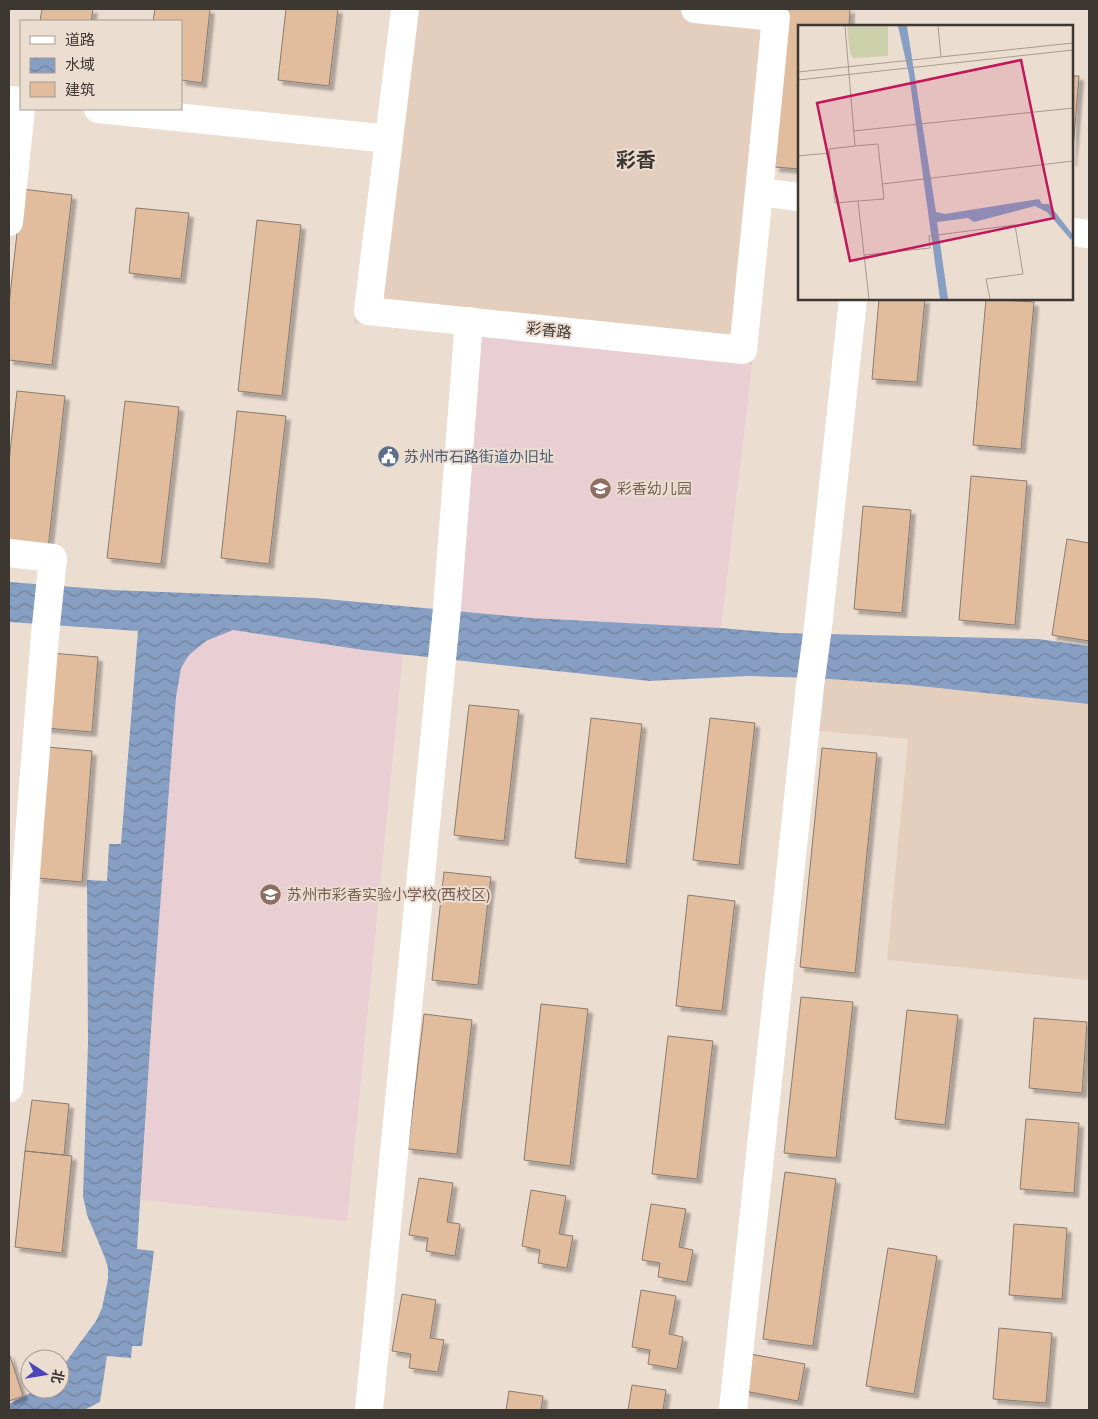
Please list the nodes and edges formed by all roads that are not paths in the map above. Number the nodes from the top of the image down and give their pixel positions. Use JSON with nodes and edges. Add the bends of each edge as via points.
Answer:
{"nodes":[{"id":1,"x":405,"y":9,"type":"edge"},
{"id":2,"x":695,"y":9,"type":"edge"},
{"id":3,"x":749,"y":11,"type":"edge"},
{"id":4,"x":21,"y":110,"type":"edge"},
{"id":5,"x":108,"y":110,"type":"edge"},
{"id":6,"x":389,"y":139,"type":"junction"},
{"id":7,"x":760,"y":192,"type":"junction"},
{"id":8,"x":798,"y":197,"type":"edge"},
{"id":9,"x":9,"y":222,"type":"edge"},
{"id":10,"x":1073,"y":232,"type":"edge"},
{"id":11,"x":1089,"y":234,"type":"edge"},
{"id":12,"x":853,"y":300,"type":"edge"},
{"id":13,"x":469,"y":321,"type":"junction"},
{"id":14,"x":9,"y":553,"type":"edge"},
{"id":15,"x":9,"y":1088,"type":"edge"},
{"id":16,"x":369,"y":1410,"type":"edge"},
{"id":17,"x":733,"y":1410,"type":"edge"}],
"edges":[{"from":1,"to":6,"type":"street","name":"彩香路"},
{"from":2,"to":3,"type":"street","name":"彩香路"},
{"from":3,"to":7,"type":"street","name":"彩香路","via":[[776,17]]},
{"from":4,"to":9,"type":"street"},
{"from":5,"to":6,"type":"street"},
{"from":6,"to":13,"type":"street","name":"彩香路","via":[[368,311]]},
{"from":7,"to":8,"type":"street"},
{"from":7,"to":13,"type":"street","name":"彩香路","via":[[743,350]]},
{"from":10,"to":11,"type":"street"},
{"from":12,"to":17,"type":"street"},
{"from":13,"to":16,"type":"street","via":[[447,608]]},
{"from":14,"to":15,"type":"street","via":[[53,558]]}]}
